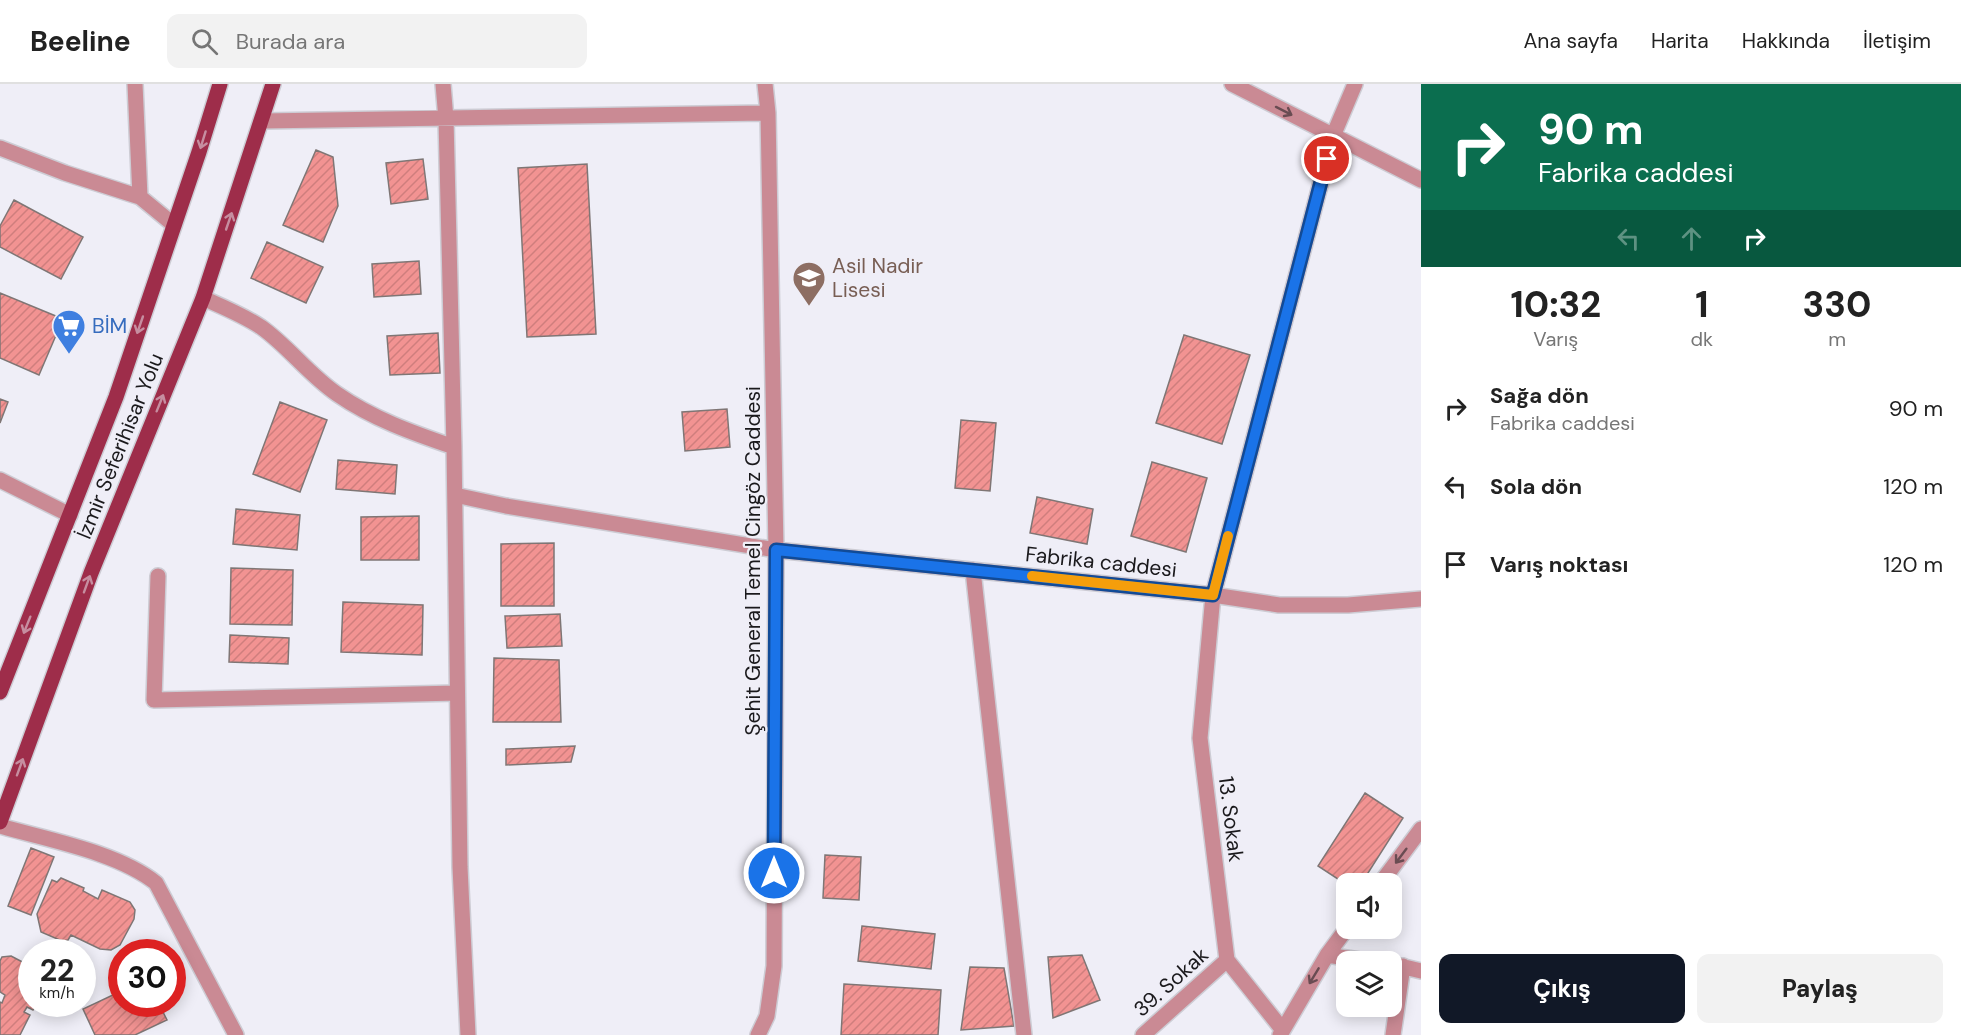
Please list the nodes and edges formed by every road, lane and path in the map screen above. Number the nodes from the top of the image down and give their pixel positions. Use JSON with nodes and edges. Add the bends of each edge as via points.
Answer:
{"nodes":[{"id":1,"x":135,"y":84,"type":"edge"},
{"id":2,"x":220,"y":84,"type":"edge"},
{"id":3,"x":273,"y":84,"type":"edge"},
{"id":4,"x":443,"y":84,"type":"edge"},
{"id":5,"x":765,"y":84,"type":"edge"},
{"id":6,"x":1232,"y":84,"type":"edge"},
{"id":7,"x":1355,"y":84,"type":"edge"},
{"id":8,"x":768,"y":113,"type":"junction"},
{"id":9,"x":446,"y":119,"type":"junction"},
{"id":10,"x":262,"y":121,"type":"junction"},
{"id":11,"x":1333,"y":136,"type":"junction"},
{"id":12,"x":0,"y":148,"type":"edge"},
{"id":13,"x":1421,"y":180,"type":"edge"},
{"id":14,"x":140,"y":197,"type":"junction"},
{"id":15,"x":174,"y":225,"type":"junction"},
{"id":16,"x":203,"y":298,"type":"junction"},
{"id":17,"x":454,"y":447,"type":"junction"},
{"id":18,"x":0,"y":480,"type":"edge"},
{"id":19,"x":455,"y":495,"type":"junction"},
{"id":20,"x":70,"y":515,"type":"junction"},
{"id":21,"x":776,"y":550,"type":"junction"},
{"id":22,"x":973,"y":570,"type":"junction"},
{"id":23,"x":158,"y":576,"type":"dead end"},
{"id":24,"x":1213,"y":595,"type":"junction"},
{"id":25,"x":1421,"y":599,"type":"edge"},
{"id":26,"x":0,"y":692,"type":"edge"},
{"id":27,"x":458,"y":693,"type":"junction"},
{"id":28,"x":0,"y":824,"type":"edge"},
{"id":29,"x":1421,"y":829,"type":"edge"},
{"id":30,"x":1388,"y":873,"type":"edge"},
{"id":31,"x":1339,"y":939,"type":"edge"},
{"id":32,"x":1327,"y":955,"type":"junction"},
{"id":33,"x":1336,"y":956,"type":"edge"},
{"id":34,"x":1227,"y":960,"type":"junction"},
{"id":35,"x":1402,"y":966,"type":"edge"},
{"id":36,"x":1421,"y":971,"type":"edge"},
{"id":37,"x":1394,"y":1017,"type":"edge"},
{"id":38,"x":1281,"y":1032,"type":"edge"},
{"id":39,"x":236,"y":1035,"type":"edge"},
{"id":40,"x":468,"y":1035,"type":"edge"},
{"id":41,"x":758,"y":1035,"type":"edge"},
{"id":42,"x":1024,"y":1035,"type":"edge"},
{"id":43,"x":1143,"y":1035,"type":"edge"},
{"id":44,"x":1393,"y":1035,"type":"edge"}],
"edges":[{"from":1,"to":14,"type":"street"},
{"from":2,"to":15,"type":"main road","name":"İzmir Seferihisar Yolu","one_way":true},
{"from":3,"to":10,"type":"main road","name":"İzmir Seferihisar Yolu"},
{"from":4,"to":9,"type":"street"},
{"from":5,"to":8,"type":"street","name":"Şehit General Temel Cingöz Caddesi"},
{"from":6,"to":11,"type":"street","one_way":true},
{"from":7,"to":11,"type":"street","name":"13. Sokak"},
{"from":8,"to":9,"type":"street"},
{"from":8,"to":21,"type":"street","name":"Şehit General Temel Cingöz Caddesi"},
{"from":9,"to":10,"type":"street"},
{"from":9,"to":17,"type":"street"},
{"from":16,"to":10,"type":"main road","name":"İzmir Seferihisar Yolu","one_way":true},
{"from":11,"to":13,"type":"street"},
{"from":11,"to":24,"type":"street","name":"13. Sokak"},
{"from":12,"to":14,"type":"street"},
{"from":14,"to":15,"type":"street"},
{"from":15,"to":20,"type":"main road","name":"İzmir Seferihisar Yolu","one_way":true,"via":[[116,397]]},
{"from":16,"to":17,"type":"street","via":[[262,328],[319,380],[364,411]]},
{"from":28,"to":16,"type":"main road","name":"İzmir Seferihisar Yolu","one_way":true,"via":[[91,573]]},
{"from":17,"to":19,"type":"street"},
{"from":18,"to":20,"type":"street"},
{"from":19,"to":21,"type":"street","name":"Fabrika caddesi"},
{"from":19,"to":27,"type":"street"},
{"from":20,"to":26,"type":"main road","name":"İzmir Seferihisar Yolu","one_way":true},
{"from":21,"to":22,"type":"street","name":"Fabrika caddesi"},
{"from":21,"to":41,"type":"street","name":"Şehit General Temel Cingöz Caddesi","via":[[774,966],[767,1016]]},
{"from":22,"to":24,"type":"street","name":"Fabrika caddesi"},
{"from":22,"to":42,"type":"street"},
{"from":23,"to":27,"type":"street","via":[[154,700]]},
{"from":24,"to":25,"type":"street","name":"Fabrika caddesi","via":[[1279,605]]},
{"from":24,"to":34,"type":"street","name":"13. Sokak","via":[[1200,738]]},
{"from":27,"to":40,"type":"street","via":[[460,867]]},
{"from":28,"to":39,"type":"street","via":[[116,860],[140,870],[156,883]]},
{"from":29,"to":30,"type":"street","one_way":true},
{"from":31,"to":32,"type":"street"},
{"from":32,"to":33,"type":"street"},
{"from":32,"to":38,"type":"street","one_way":true},
{"from":34,"to":38,"type":"street"},
{"from":34,"to":43,"type":"street","name":"39. Sokak"},
{"from":35,"to":36,"type":"street"},
{"from":37,"to":44,"type":"street"}]}
